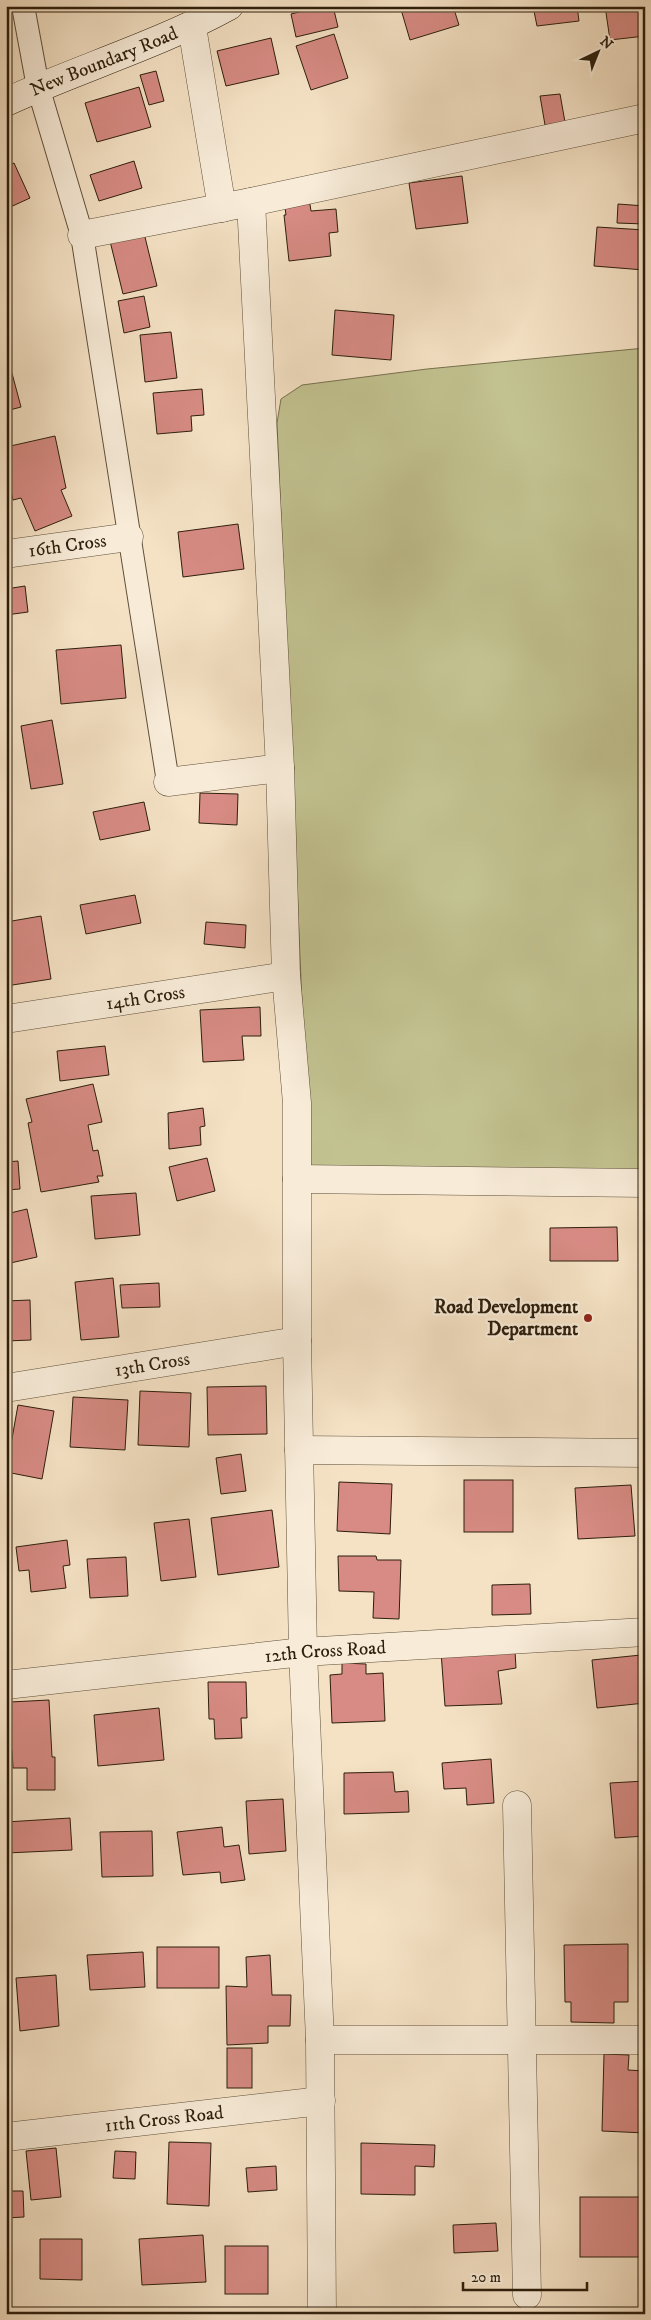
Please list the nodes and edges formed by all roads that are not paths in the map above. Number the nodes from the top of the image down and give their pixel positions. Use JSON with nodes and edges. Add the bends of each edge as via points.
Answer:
{"nodes":[{"id":1,"x":23,"y":6,"type":"edge"},
{"id":2,"x":229,"y":6,"type":"edge"},
{"id":3,"x":192,"y":27,"type":"junction"},
{"id":4,"x":38,"y":87,"type":"junction"},
{"id":5,"x":6,"y":102,"type":"edge"},
{"id":6,"x":645,"y":118,"type":"edge"},
{"id":7,"x":251,"y":202,"type":"junction"},
{"id":8,"x":222,"y":208,"type":"junction"},
{"id":9,"x":82,"y":234,"type":"junction"},
{"id":10,"x":129,"y":537,"type":"junction"},
{"id":11,"x":6,"y":554,"type":"edge"},
{"id":12,"x":280,"y":768,"type":"junction"},
{"id":13,"x":168,"y":782,"type":"joint"},
{"id":14,"x":286,"y":976,"type":"junction"},
{"id":15,"x":6,"y":1019,"type":"edge"},
{"id":16,"x":297,"y":1179,"type":"junction"},
{"id":17,"x":645,"y":1182,"type":"edge"},
{"id":18,"x":296,"y":1341,"type":"junction"},
{"id":19,"x":6,"y":1388,"type":"edge"},
{"id":20,"x":299,"y":1450,"type":"junction"},
{"id":21,"x":645,"y":1453,"type":"edge"},
{"id":22,"x":645,"y":1632,"type":"edge"},
{"id":23,"x":303,"y":1652,"type":"junction"},
{"id":24,"x":6,"y":1685,"type":"edge"},
{"id":25,"x":517,"y":1805,"type":"dead end"},
{"id":26,"x":320,"y":2040,"type":"junction"},
{"id":27,"x":521,"y":2040,"type":"junction"},
{"id":28,"x":645,"y":2040,"type":"edge"},
{"id":29,"x":321,"y":2101,"type":"junction"},
{"id":30,"x":6,"y":2137,"type":"edge"},
{"id":31,"x":526,"y":2295,"type":"dead end"},
{"id":32,"x":322,"y":2314,"type":"edge"}],
"edges":[{"from":1,"to":4,"type":"lane"},
{"from":2,"to":3,"type":"street","name":"New Boundary Road"},
{"from":3,"to":4,"type":"street","name":"New Boundary Road"},
{"from":3,"to":8,"type":"street"},
{"from":4,"to":5,"type":"street","name":"New Boundary Road"},
{"from":4,"to":9,"type":"lane"},
{"from":6,"to":7,"type":"street"},
{"from":7,"to":8,"type":"street"},
{"from":7,"to":12,"type":"street"},
{"from":8,"to":9,"type":"street"},
{"from":9,"to":10,"type":"lane"},
{"from":10,"to":11,"type":"street","name":"16th Cross"},
{"from":10,"to":13,"type":"lane"},
{"from":12,"to":13,"type":"street"},
{"from":12,"to":14,"type":"street"},
{"from":14,"to":15,"type":"street","name":"14th Cross"},
{"from":14,"to":16,"type":"street","via":[[297,1103]]},
{"from":16,"to":17,"type":"street"},
{"from":16,"to":18,"type":"street"},
{"from":18,"to":19,"type":"street","name":"13th Cross"},
{"from":18,"to":20,"type":"street"},
{"from":20,"to":21,"type":"street"},
{"from":20,"to":23,"type":"street"},
{"from":22,"to":23,"type":"street","name":"12th Cross Road"},
{"from":23,"to":24,"type":"street","name":"12th Cross Road"},
{"from":23,"to":26,"type":"street"},
{"from":25,"to":27,"type":"street"},
{"from":26,"to":27,"type":"street"},
{"from":26,"to":29,"type":"street"},
{"from":27,"to":28,"type":"street"},
{"from":27,"to":31,"type":"street"},
{"from":29,"to":30,"type":"street","name":"11th Cross Road"},
{"from":29,"to":32,"type":"street"}]}
